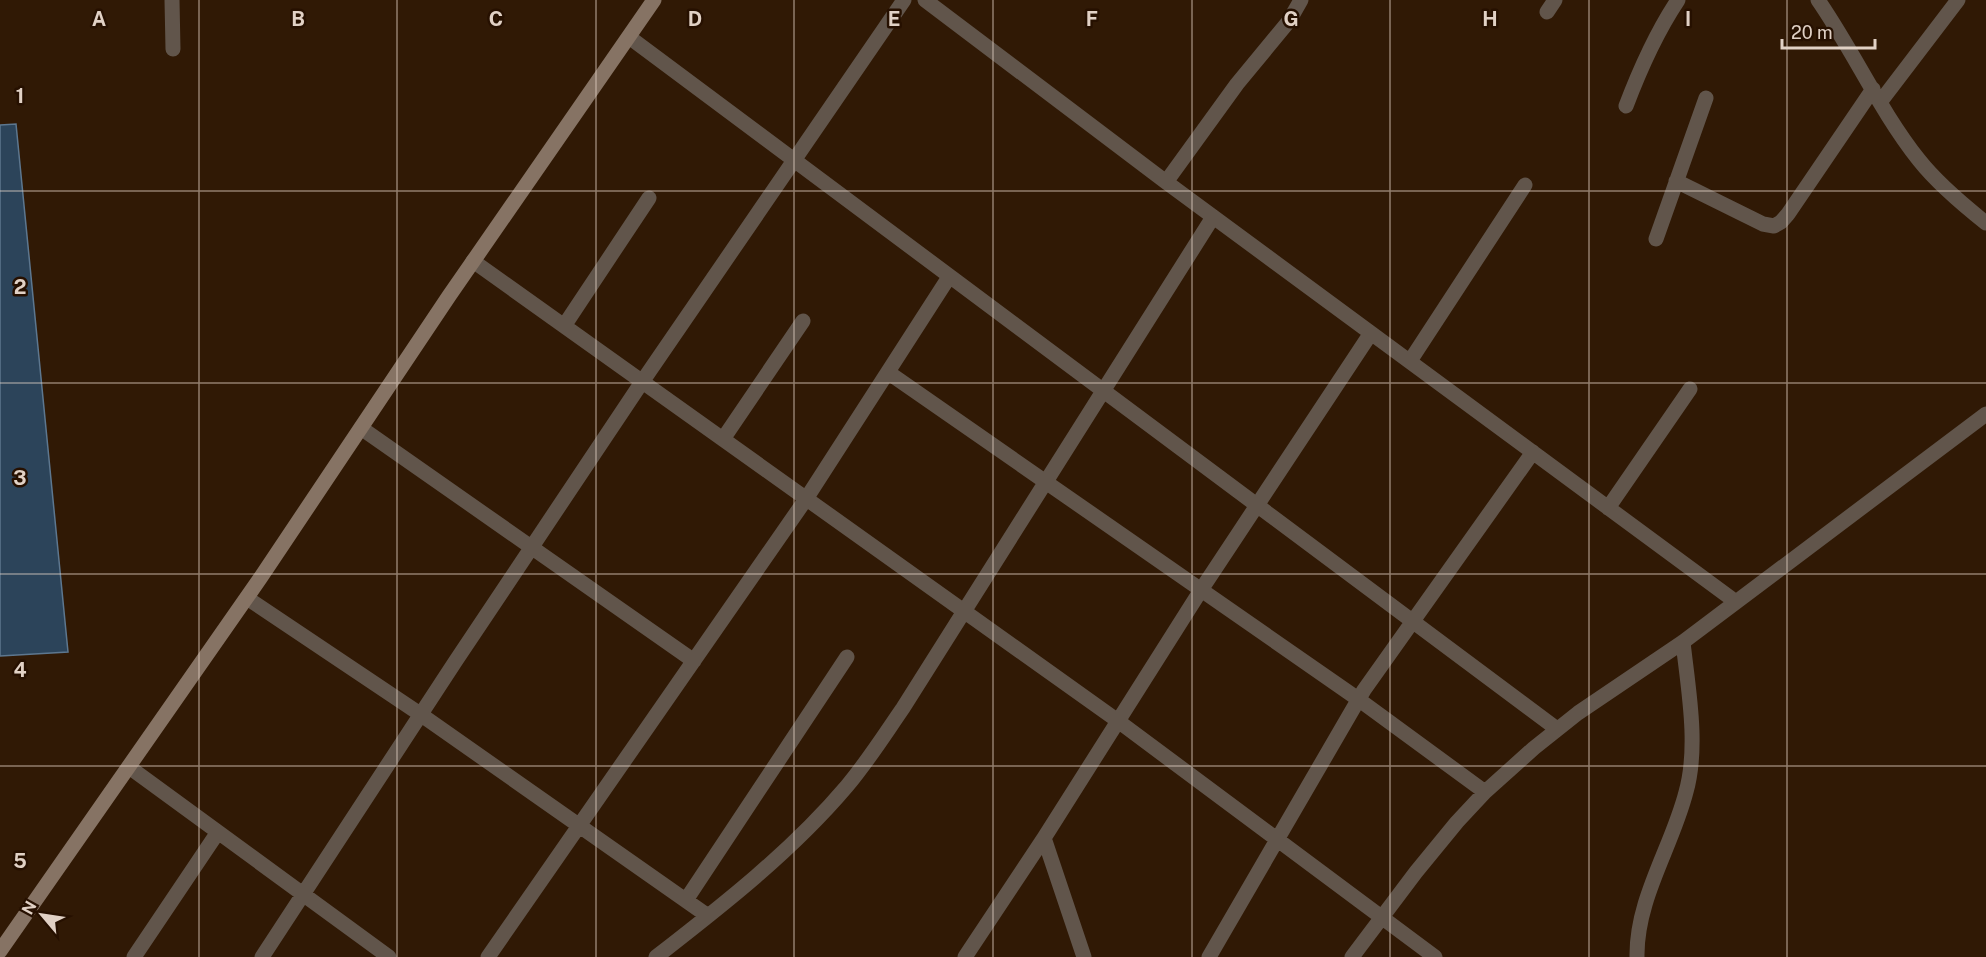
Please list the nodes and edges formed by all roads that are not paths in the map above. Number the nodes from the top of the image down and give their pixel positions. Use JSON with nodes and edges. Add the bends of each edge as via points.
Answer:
{"nodes":[{"id":1,"x":172,"y":0,"type":"edge"},
{"id":2,"x":654,"y":0,"type":"edge"},
{"id":3,"x":904,"y":0,"type":"edge"},
{"id":4,"x":925,"y":0,"type":"edge"},
{"id":5,"x":1301,"y":0,"type":"edge"},
{"id":6,"x":1678,"y":0,"type":"edge"},
{"id":7,"x":1818,"y":0,"type":"edge"},
{"id":8,"x":1958,"y":0,"type":"edge"},
{"id":9,"x":629,"y":37,"type":"junction"},
{"id":10,"x":173,"y":49,"type":"dead end"},
{"id":11,"x":1877,"y":95,"type":"junction"},
{"id":12,"x":1706,"y":98,"type":"dead end"},
{"id":13,"x":1626,"y":106,"type":"dead end"},
{"id":14,"x":794,"y":162,"type":"junction"},
{"id":15,"x":1676,"y":181,"type":"junction"},
{"id":16,"x":1166,"y":182,"type":"junction"},
{"id":17,"x":1525,"y":185,"type":"dead end"},
{"id":18,"x":649,"y":198,"type":"dead end"},
{"id":19,"x":1213,"y":217,"type":"junction"},
{"id":20,"x":1986,"y":223,"type":"edge"},
{"id":21,"x":1656,"y":240,"type":"dead end"},
{"id":22,"x":473,"y":261,"type":"junction"},
{"id":23,"x":950,"y":277,"type":"junction"},
{"id":24,"x":803,"y":321,"type":"dead end"},
{"id":25,"x":564,"y":326,"type":"junction"},
{"id":26,"x":1371,"y":333,"type":"junction"},
{"id":27,"x":1410,"y":361,"type":"junction"},
{"id":28,"x":889,"y":373,"type":"junction"},
{"id":29,"x":642,"y":382,"type":"junction"},
{"id":30,"x":1690,"y":389,"type":"dead end"},
{"id":31,"x":1102,"y":391,"type":"junction"},
{"id":32,"x":1986,"y":414,"type":"edge"},
{"id":33,"x":361,"y":428,"type":"junction"},
{"id":34,"x":723,"y":440,"type":"junction"},
{"id":35,"x":1533,"y":452,"type":"junction"},
{"id":36,"x":1046,"y":481,"type":"junction"},
{"id":37,"x":806,"y":499,"type":"junction"},
{"id":38,"x":1257,"y":506,"type":"junction"},
{"id":39,"x":1608,"y":508,"type":"junction"},
{"id":40,"x":532,"y":548,"type":"junction"},
{"id":41,"x":1201,"y":590,"type":"junction"},
{"id":42,"x":247,"y":598,"type":"junction"},
{"id":43,"x":1736,"y":602,"type":"junction"},
{"id":44,"x":964,"y":611,"type":"junction"},
{"id":45,"x":1412,"y":621,"type":"junction"},
{"id":46,"x":1683,"y":642,"type":"junction"},
{"id":47,"x":847,"y":657,"type":"dead end"},
{"id":48,"x":694,"y":661,"type":"junction"},
{"id":49,"x":1358,"y":699,"type":"junction"},
{"id":50,"x":420,"y":714,"type":"junction"},
{"id":51,"x":1118,"y":721,"type":"junction"},
{"id":52,"x":1557,"y":729,"type":"junction"},
{"id":53,"x":129,"y":767,"type":"junction"},
{"id":54,"x":1485,"y":792,"type":"junction"},
{"id":55,"x":580,"y":826,"type":"junction"},
{"id":56,"x":218,"y":832,"type":"junction"},
{"id":57,"x":1044,"y":837,"type":"junction"},
{"id":58,"x":1276,"y":840,"type":"junction"},
{"id":59,"x":303,"y":895,"type":"junction"},
{"id":60,"x":686,"y":900,"type":"junction"},
{"id":61,"x":708,"y":916,"type":"junction"},
{"id":62,"x":1381,"y":918,"type":"junction"},
{"id":63,"x":0,"y":951,"type":"edge"},
{"id":64,"x":387,"y":956,"type":"edge"},
{"id":65,"x":134,"y":957,"type":"edge"},
{"id":66,"x":262,"y":957,"type":"edge"},
{"id":67,"x":488,"y":957,"type":"edge"},
{"id":68,"x":656,"y":957,"type":"edge"},
{"id":69,"x":965,"y":957,"type":"edge"},
{"id":70,"x":1084,"y":957,"type":"edge"},
{"id":71,"x":1209,"y":957,"type":"edge"},
{"id":72,"x":1352,"y":957,"type":"edge"},
{"id":73,"x":1435,"y":957,"type":"edge"},
{"id":74,"x":1637,"y":957,"type":"edge"}],
"edges":[{"from":1,"to":10,"type":"street"},
{"from":2,"to":9,"type":"street"},
{"from":3,"to":14,"type":"street"},
{"from":4,"to":16,"type":"street"},
{"from":5,"to":16,"type":"street"},
{"from":6,"to":13,"type":"street","via":[[1655,38]]},
{"from":7,"to":11,"type":"street"},
{"from":8,"to":11,"type":"street"},
{"from":9,"to":14,"type":"street"},
{"from":9,"to":22,"type":"street"},
{"from":11,"to":15,"type":"street","via":[[1788,214],[1774,226]]},
{"from":11,"to":20,"type":"street","via":[[1920,161],[1942,186]]},
{"from":12,"to":15,"type":"street"},
{"from":14,"to":23,"type":"street"},
{"from":14,"to":29,"type":"street"},
{"from":15,"to":21,"type":"street"},
{"from":16,"to":19,"type":"street"},
{"from":17,"to":27,"type":"street"},
{"from":18,"to":25,"type":"street"},
{"from":19,"to":26,"type":"street"},
{"from":19,"to":31,"type":"street"},
{"from":22,"to":25,"type":"street"},
{"from":22,"to":33,"type":"street"},
{"from":23,"to":28,"type":"street"},
{"from":23,"to":31,"type":"street"},
{"from":24,"to":34,"type":"street"},
{"from":25,"to":29,"type":"street"},
{"from":26,"to":27,"type":"street"},
{"from":26,"to":38,"type":"street"},
{"from":27,"to":35,"type":"street"},
{"from":28,"to":36,"type":"street"},
{"from":28,"to":37,"type":"street"},
{"from":29,"to":34,"type":"street"},
{"from":29,"to":40,"type":"street"},
{"from":30,"to":39,"type":"street"},
{"from":31,"to":36,"type":"street"},
{"from":31,"to":38,"type":"street"},
{"from":32,"to":43,"type":"street"},
{"from":33,"to":40,"type":"street"},
{"from":33,"to":42,"type":"street"},
{"from":34,"to":37,"type":"street"},
{"from":35,"to":39,"type":"street"},
{"from":35,"to":45,"type":"street"},
{"from":36,"to":41,"type":"street"},
{"from":36,"to":44,"type":"street"},
{"from":37,"to":44,"type":"street"},
{"from":37,"to":48,"type":"street"},
{"from":38,"to":41,"type":"street"},
{"from":38,"to":45,"type":"street"},
{"from":39,"to":43,"type":"street"},
{"from":40,"to":48,"type":"street"},
{"from":40,"to":50,"type":"street"},
{"from":41,"to":49,"type":"street"},
{"from":41,"to":51,"type":"street"},
{"from":42,"to":50,"type":"street"},
{"from":42,"to":53,"type":"street"},
{"from":43,"to":46,"type":"street"},
{"from":44,"to":51,"type":"street"},
{"from":44,"to":61,"type":"street","via":[[903,708],[847,786],[764,868]]},
{"from":45,"to":49,"type":"street"},
{"from":45,"to":52,"type":"street"},
{"from":46,"to":52,"type":"street"},
{"from":46,"to":74,"type":"street","via":[[1691,758],[1687,789],[1644,907]]},
{"from":47,"to":60,"type":"street"},
{"from":48,"to":55,"type":"street"},
{"from":49,"to":54,"type":"street"},
{"from":49,"to":58,"type":"street"},
{"from":50,"to":55,"type":"street"},
{"from":50,"to":59,"type":"street"},
{"from":51,"to":57,"type":"street"},
{"from":51,"to":58,"type":"street"},
{"from":52,"to":54,"type":"street"},
{"from":53,"to":56,"type":"street"},
{"from":53,"to":63,"type":"street"},
{"from":54,"to":62,"type":"street"},
{"from":55,"to":60,"type":"street"},
{"from":55,"to":67,"type":"street"},
{"from":56,"to":59,"type":"street"},
{"from":56,"to":65,"type":"street"},
{"from":57,"to":69,"type":"street"},
{"from":57,"to":70,"type":"street"},
{"from":58,"to":62,"type":"street"},
{"from":58,"to":71,"type":"street"},
{"from":59,"to":64,"type":"street"},
{"from":59,"to":66,"type":"street"},
{"from":60,"to":61,"type":"street"},
{"from":61,"to":68,"type":"street"},
{"from":62,"to":72,"type":"street"},
{"from":62,"to":73,"type":"street"}]}
